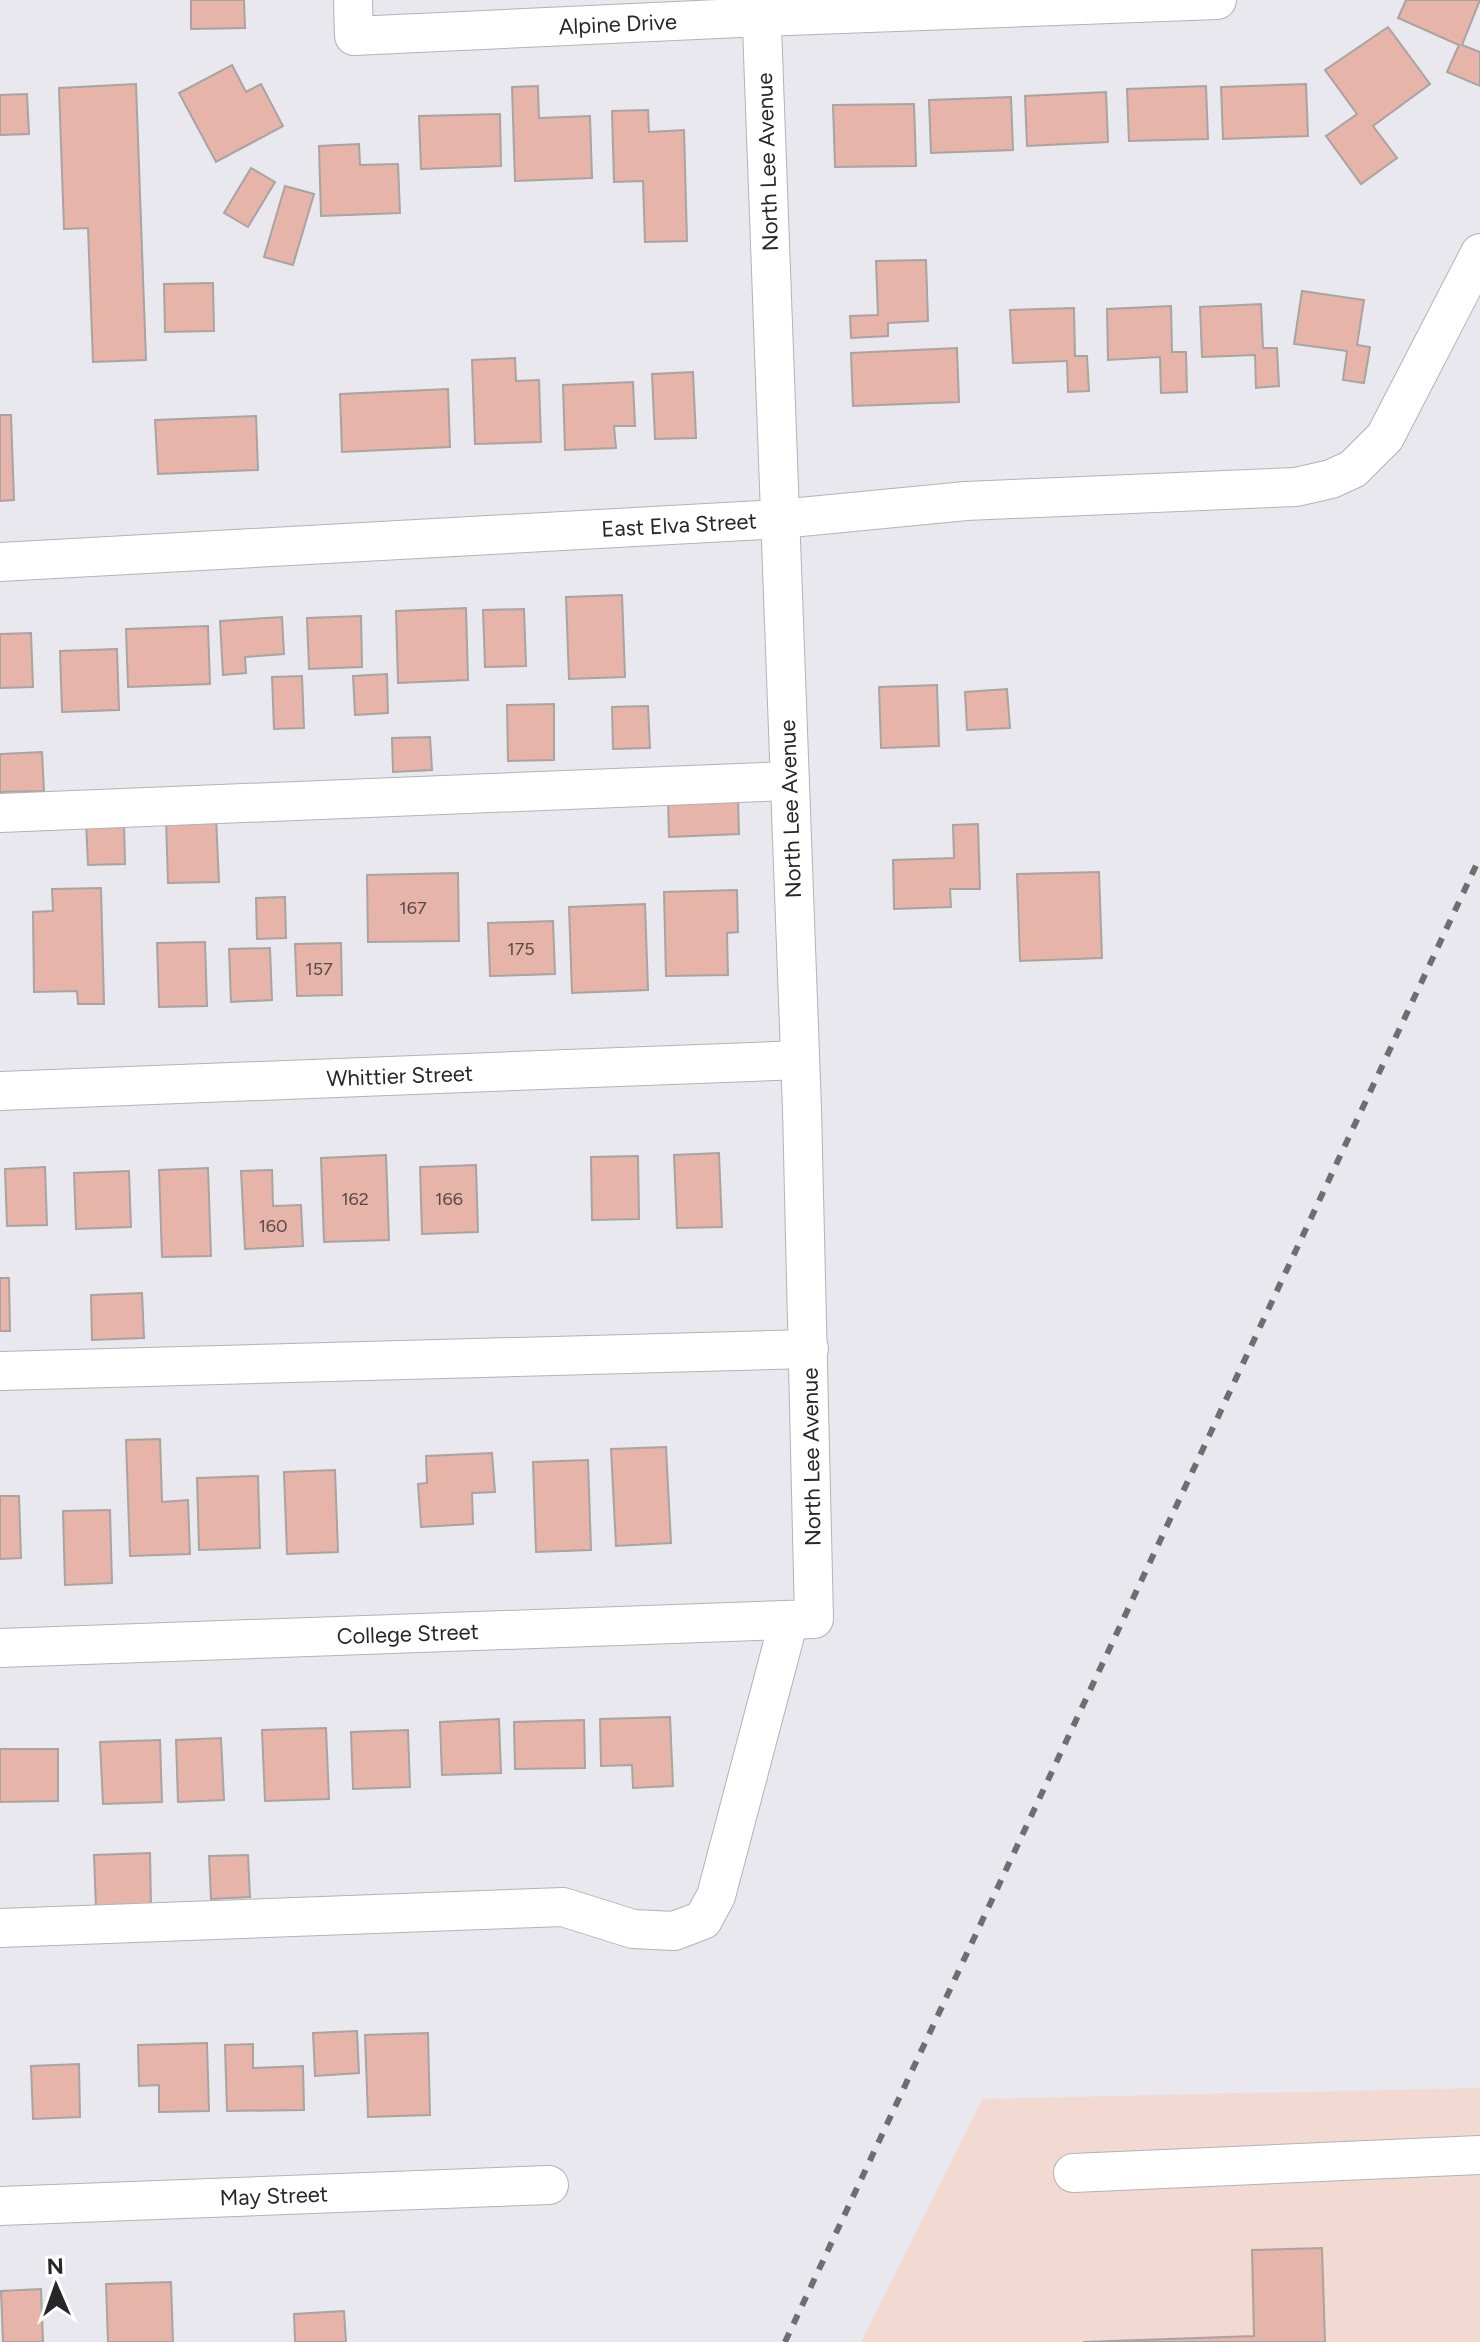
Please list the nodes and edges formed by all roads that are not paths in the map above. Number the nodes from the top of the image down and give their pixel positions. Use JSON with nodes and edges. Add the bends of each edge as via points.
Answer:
{"nodes":[{"id":1,"x":1217,"y":0,"type":"edge"},
{"id":2,"x":761,"y":8,"type":"edge"},
{"id":3,"x":353,"y":18,"type":"edge"},
{"id":4,"x":1480,"y":253,"type":"edge"},
{"id":5,"x":780,"y":519,"type":"junction"},
{"id":6,"x":0,"y":562,"type":"edge"},
{"id":7,"x":788,"y":781,"type":"junction"},
{"id":8,"x":0,"y":813,"type":"edge"},
{"id":9,"x":800,"y":1060,"type":"junction"},
{"id":10,"x":0,"y":1091,"type":"edge"},
{"id":11,"x":809,"y":1349,"type":"junction"},
{"id":12,"x":0,"y":1371,"type":"edge"},
{"id":13,"x":802,"y":1620,"type":"junction"},
{"id":14,"x":0,"y":1648,"type":"edge"},
{"id":15,"x":0,"y":1928,"type":"edge"},
{"id":16,"x":1480,"y":2155,"type":"edge"},
{"id":17,"x":1073,"y":2173,"type":"dead end"},
{"id":18,"x":549,"y":2185,"type":"dead end"},
{"id":19,"x":0,"y":2206,"type":"edge"}],
"edges":[{"from":1,"to":2,"type":"street","name":"Alpine Drive"},
{"from":2,"to":3,"type":"street","name":"Alpine Drive"},
{"from":2,"to":5,"type":"street","name":"North Lee Avenue"},
{"from":4,"to":5,"type":"street","name":"East Elva Street","via":[[1385,437],[1353,469],[1331,479],[1296,487],[966,501]]},
{"from":5,"to":6,"type":"street","name":"East Elva Street"},
{"from":5,"to":7,"type":"street","name":"North Lee Avenue"},
{"from":7,"to":8,"type":"street"},
{"from":7,"to":9,"type":"street","name":"North Lee Avenue"},
{"from":9,"to":10,"type":"street","name":"Whittier Street"},
{"from":9,"to":11,"type":"street","name":"North Lee Avenue"},
{"from":11,"to":12,"type":"street"},
{"from":11,"to":13,"type":"street","name":"North Lee Avenue"},
{"from":13,"to":14,"type":"street","name":"College Street"},
{"from":13,"to":15,"type":"street","name":"North Lee Avenue","via":[[716,1896],[703,1920],[674,1931],[633,1929],[563,1907]]},
{"from":16,"to":17,"type":"street"},
{"from":18,"to":19,"type":"street","name":"May Street"}]}
